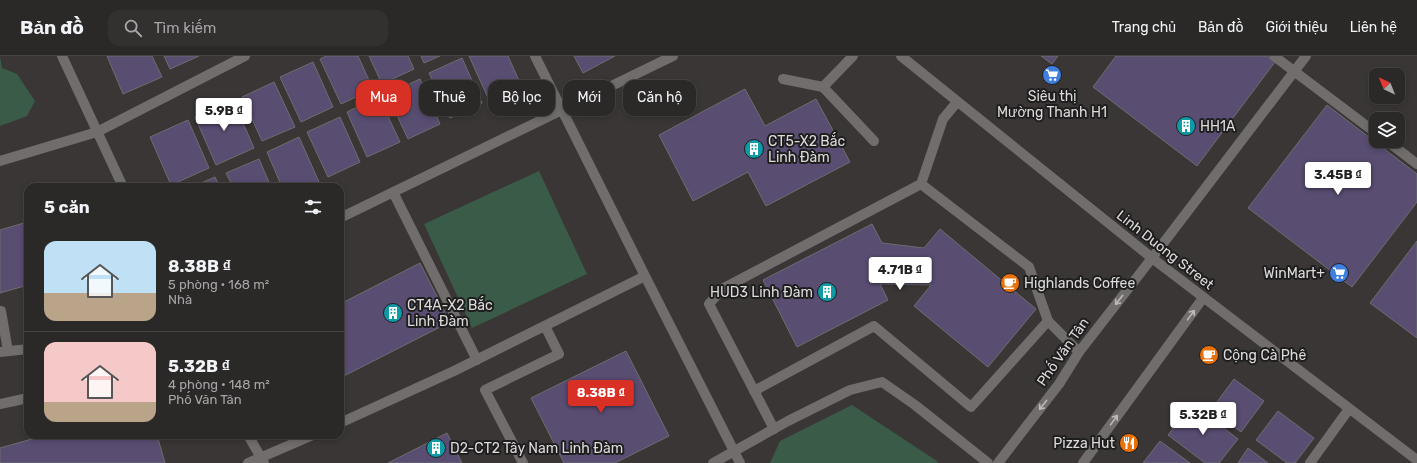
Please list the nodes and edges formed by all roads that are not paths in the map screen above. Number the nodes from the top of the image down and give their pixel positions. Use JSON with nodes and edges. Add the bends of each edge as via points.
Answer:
{"nodes":[{"id":1,"x":62,"y":56,"type":"edge"},
{"id":2,"x":245,"y":56,"type":"edge"},
{"id":3,"x":535,"y":56,"type":"edge"},
{"id":4,"x":673,"y":56,"type":"edge"},
{"id":5,"x":853,"y":56,"type":"edge"},
{"id":6,"x":901,"y":56,"type":"edge"},
{"id":7,"x":1274,"y":56,"type":"edge"},
{"id":8,"x":1306,"y":56,"type":"edge"},
{"id":9,"x":1294,"y":71,"type":"junction"},
{"id":10,"x":783,"y":78,"type":"dead end"},
{"id":11,"x":823,"y":87,"type":"junction"},
{"id":12,"x":957,"y":102,"type":"junction"},
{"id":13,"x":562,"y":110,"type":"junction"},
{"id":14,"x":1369,"y":128,"type":"edge"},
{"id":15,"x":97,"y":132,"type":"junction"},
{"id":16,"x":874,"y":141,"type":"dead end"},
{"id":17,"x":1396,"y":148,"type":"edge"},
{"id":18,"x":0,"y":161,"type":"edge"},
{"id":19,"x":1417,"y":164,"type":"edge"},
{"id":20,"x":121,"y":183,"type":"edge"},
{"id":21,"x":921,"y":184,"type":"junction"},
{"id":22,"x":393,"y":192,"type":"junction"},
{"id":23,"x":344,"y":216,"type":"edge"},
{"id":24,"x":1152,"y":258,"type":"junction"},
{"id":25,"x":645,"y":276,"type":"junction"},
{"id":26,"x":1203,"y":298,"type":"junction"},
{"id":27,"x":0,"y":311,"type":"edge"},
{"id":28,"x":1048,"y":321,"type":"junction"},
{"id":29,"x":545,"y":326,"type":"junction"},
{"id":30,"x":24,"y":350,"type":"edge"},
{"id":31,"x":4,"y":352,"type":"edge"},
{"id":32,"x":1079,"y":352,"type":"junction"},
{"id":33,"x":477,"y":360,"type":"junction"},
{"id":34,"x":754,"y":391,"type":"junction"},
{"id":35,"x":24,"y":399,"type":"edge"},
{"id":36,"x":0,"y":404,"type":"edge"},
{"id":37,"x":1349,"y":409,"type":"junction"},
{"id":38,"x":344,"y":421,"type":"edge"},
{"id":39,"x":774,"y":429,"type":"junction"},
{"id":40,"x":250,"y":439,"type":"edge"},
{"id":41,"x":305,"y":439,"type":"edge"},
{"id":42,"x":734,"y":452,"type":"junction"},
{"id":43,"x":1417,"y":460,"type":"edge"},
{"id":44,"x":262,"y":461,"type":"edge"},
{"id":45,"x":248,"y":463,"type":"edge"},
{"id":46,"x":523,"y":463,"type":"edge"},
{"id":47,"x":713,"y":463,"type":"edge"},
{"id":48,"x":740,"y":463,"type":"edge"},
{"id":49,"x":988,"y":463,"type":"edge"},
{"id":50,"x":998,"y":463,"type":"edge"},
{"id":51,"x":1083,"y":463,"type":"edge"},
{"id":52,"x":1310,"y":463,"type":"edge"}],
"edges":[{"from":1,"to":15,"type":"street"},
{"from":2,"to":15,"type":"street"},
{"from":3,"to":13,"type":"street"},
{"from":4,"to":13,"type":"street"},
{"from":5,"to":11,"type":"street"},
{"from":6,"to":12,"type":"street","name":"Linh Duong Street"},
{"from":7,"to":9,"type":"street"},
{"from":8,"to":9,"type":"street","name":"Phố Văn Tân"},
{"from":9,"to":14,"type":"street"},
{"from":9,"to":24,"type":"street","name":"Phố Văn Tân"},
{"from":10,"to":11,"type":"street"},
{"from":11,"to":16,"type":"street"},
{"from":12,"to":21,"type":"street","via":[[942,119]]},
{"from":12,"to":24,"type":"street","name":"Linh Duong Street"},
{"from":13,"to":22,"type":"street"},
{"from":13,"to":25,"type":"street"},
{"from":15,"to":18,"type":"street"},
{"from":15,"to":20,"type":"street"},
{"from":17,"to":19,"type":"street"},
{"from":21,"to":28,"type":"street","via":[[1029,267]]},
{"from":21,"to":34,"type":"street","via":[[722,289],[713,299],[709,304]]},
{"from":22,"to":23,"type":"street"},
{"from":22,"to":33,"type":"street"},
{"from":24,"to":26,"type":"street","name":"Linh Duong Street"},
{"from":24,"to":32,"type":"street","name":"Phố Văn Tân","one_way":true},
{"from":25,"to":29,"type":"street"},
{"from":25,"to":42,"type":"street"},
{"from":26,"to":37,"type":"street","name":"Linh Duong Street"},
{"from":51,"to":26,"type":"street","one_way":true},
{"from":27,"to":31,"type":"street"},
{"from":28,"to":32,"type":"street"},
{"from":28,"to":34,"type":"street","via":[[971,407],[874,326]]},
{"from":29,"to":33,"type":"street"},
{"from":29,"to":46,"type":"street","via":[[559,354],[485,390]]},
{"from":30,"to":31,"type":"street"},
{"from":32,"to":50,"type":"street","name":"Phố Văn Tân","one_way":true,"via":[[1059,384]]},
{"from":33,"to":38,"type":"street"},
{"from":34,"to":39,"type":"street"},
{"from":35,"to":36,"type":"street"},
{"from":37,"to":43,"type":"street","name":"Linh Duong Street"},
{"from":37,"to":52,"type":"street"},
{"from":39,"to":42,"type":"street"},
{"from":39,"to":49,"type":"street","via":[[850,390],[882,382]]},
{"from":40,"to":44,"type":"street"},
{"from":41,"to":44,"type":"street"},
{"from":42,"to":47,"type":"street"},
{"from":42,"to":48,"type":"street"},
{"from":44,"to":45,"type":"street"}]}
